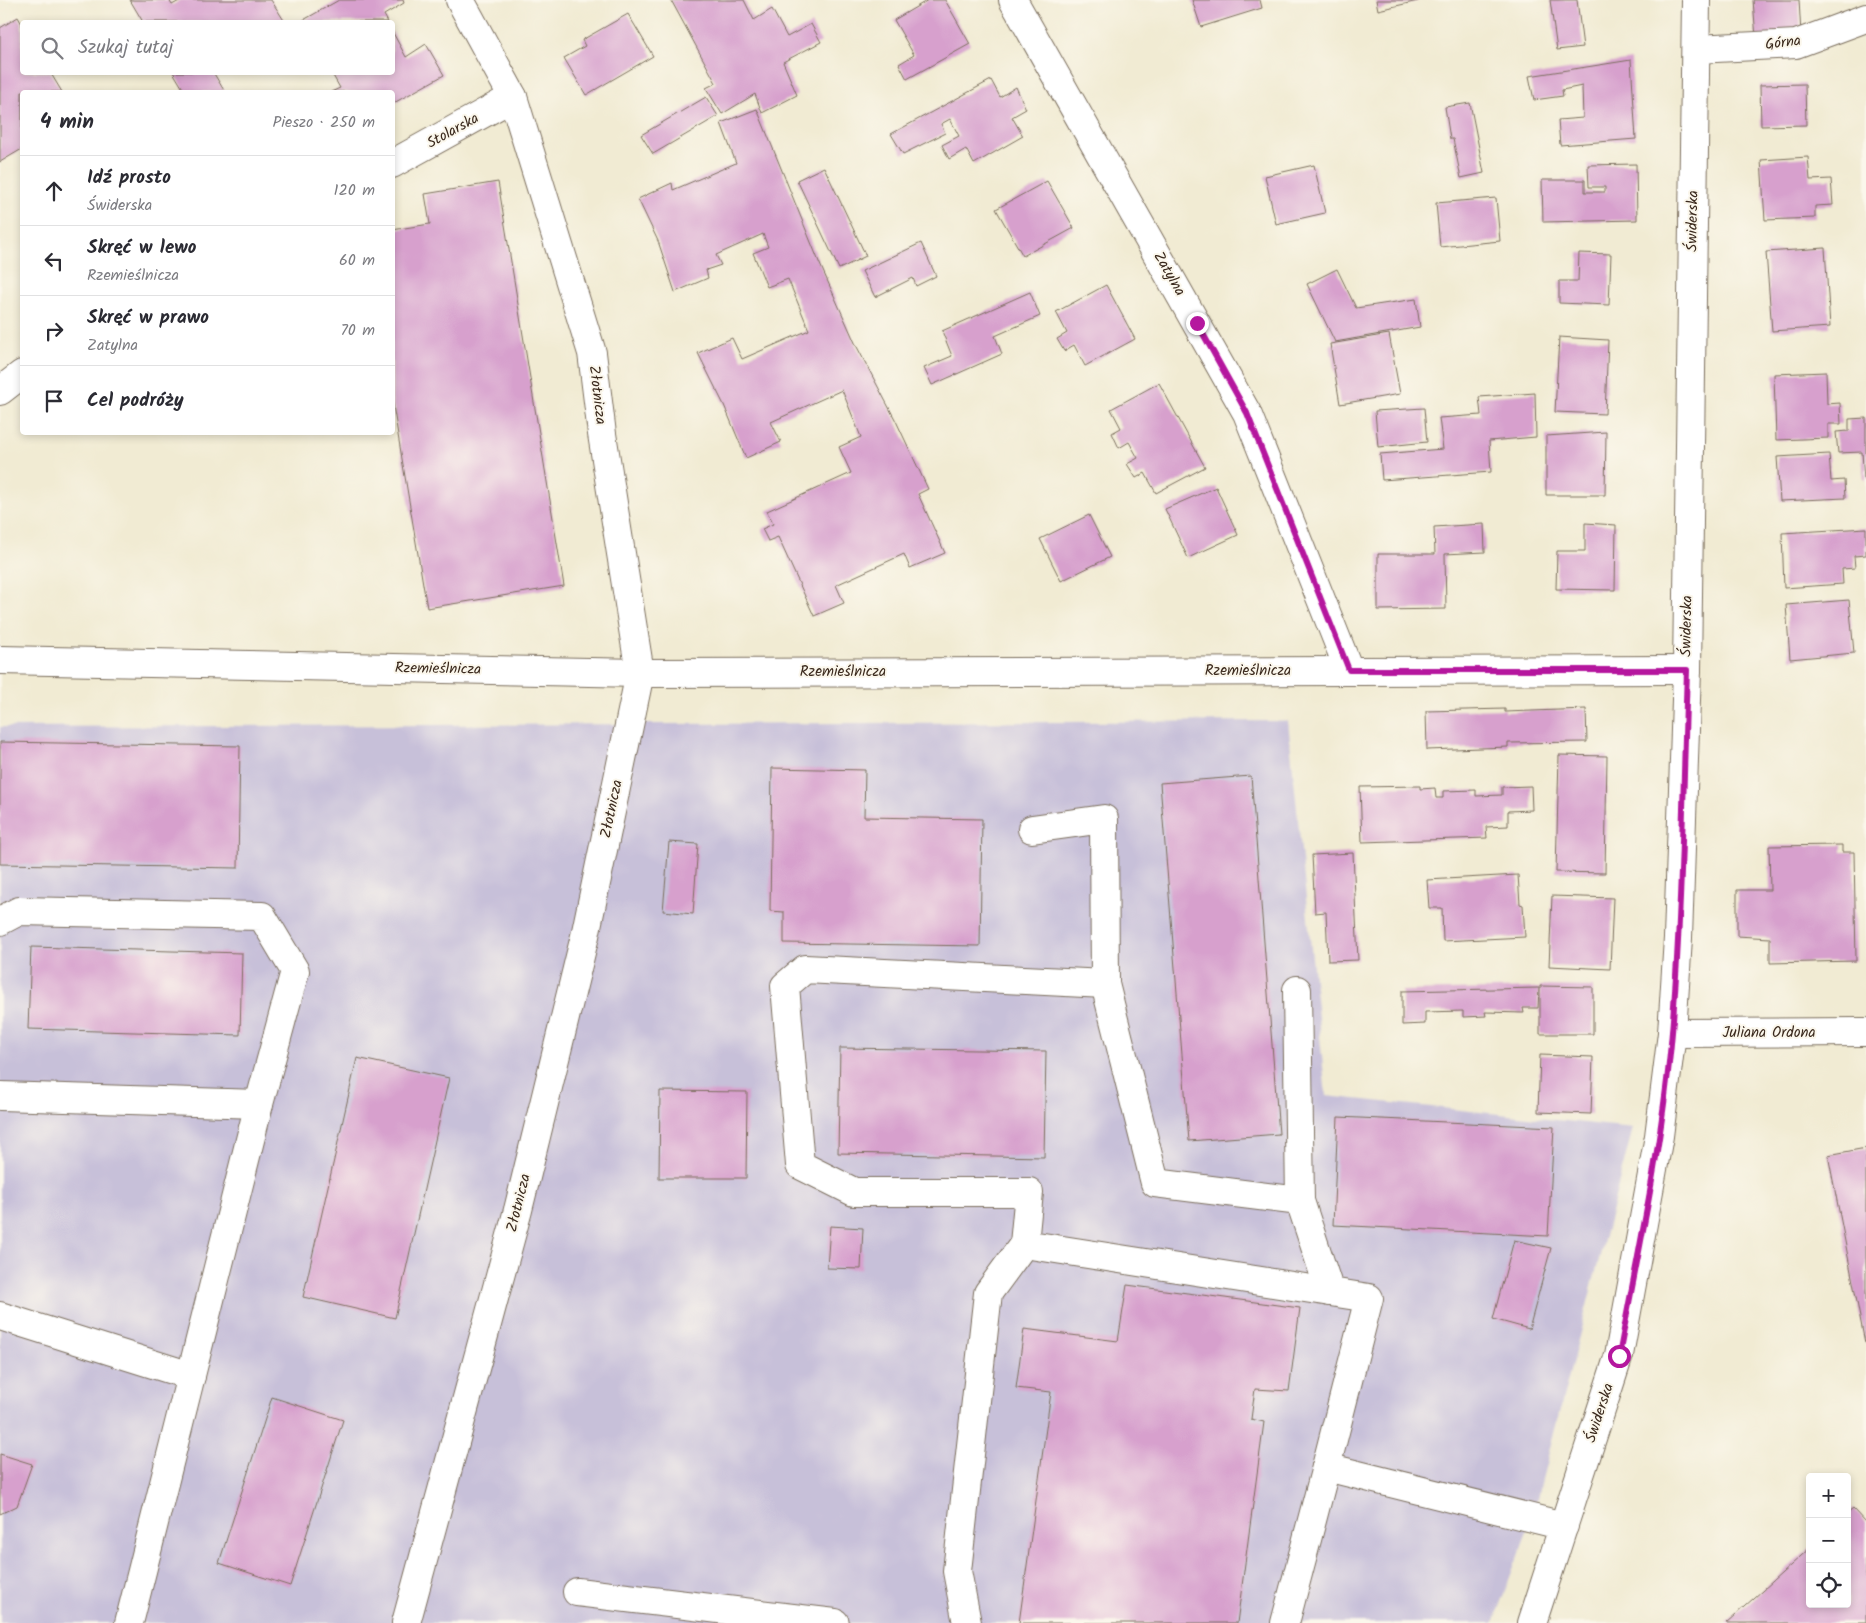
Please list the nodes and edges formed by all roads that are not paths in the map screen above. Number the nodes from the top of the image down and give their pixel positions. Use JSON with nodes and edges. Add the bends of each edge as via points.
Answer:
{"nodes":[{"id":1,"x":460,"y":0,"type":"edge"},
{"id":2,"x":1013,"y":0,"type":"edge"},
{"id":3,"x":1696,"y":0,"type":"edge"},
{"id":4,"x":1866,"y":18,"type":"edge"},
{"id":5,"x":1696,"y":50,"type":"junction"},
{"id":6,"x":513,"y":97,"type":"junction"},
{"id":7,"x":395,"y":162,"type":"edge"},
{"id":8,"x":20,"y":376,"type":"edge"},
{"id":9,"x":0,"y":391,"type":"edge"},
{"id":10,"x":0,"y":660,"type":"edge"},
{"id":11,"x":1349,"y":670,"type":"junction"},
{"id":12,"x":1687,"y":670,"type":"junction"},
{"id":13,"x":640,"y":673,"type":"junction"},
{"id":14,"x":1032,"y":829,"type":"dead end"},
{"id":15,"x":0,"y":920,"type":"edge"},
{"id":16,"x":1104,"y":984,"type":"junction"},
{"id":17,"x":1297,"y":990,"type":"dead end"},
{"id":18,"x":1866,"y":1032,"type":"edge"},
{"id":19,"x":1672,"y":1033,"type":"junction"},
{"id":20,"x":0,"y":1096,"type":"edge"},
{"id":21,"x":259,"y":1104,"type":"junction"},
{"id":22,"x":1300,"y":1201,"type":"junction"},
{"id":23,"x":1024,"y":1244,"type":"junction"},
{"id":24,"x":1330,"y":1292,"type":"junction"},
{"id":25,"x":0,"y":1316,"type":"edge"},
{"id":26,"x":191,"y":1376,"type":"junction"},
{"id":27,"x":1326,"y":1467,"type":"junction"},
{"id":28,"x":1564,"y":1526,"type":"junction"},
{"id":29,"x":577,"y":1592,"type":"dead end"},
{"id":30,"x":129,"y":1623,"type":"edge"},
{"id":31,"x":406,"y":1623,"type":"edge"},
{"id":32,"x":836,"y":1623,"type":"edge"},
{"id":33,"x":966,"y":1623,"type":"edge"},
{"id":34,"x":1285,"y":1623,"type":"edge"},
{"id":35,"x":1532,"y":1623,"type":"edge"}],
"edges":[{"from":1,"to":6,"type":"street","name":"Złotnicza"},
{"from":2,"to":11,"type":"street","name":"Zatylna","via":[[1247,413]]},
{"from":3,"to":5,"type":"street","name":"Świderska"},
{"from":4,"to":5,"type":"street","name":"Górna","via":[[1796,44]]},
{"from":5,"to":12,"type":"street","name":"Świderska"},
{"from":6,"to":7,"type":"street","name":"Stolarska"},
{"from":6,"to":13,"type":"street","name":"Złotnicza","via":[[592,354]]},
{"from":8,"to":9,"type":"street"},
{"from":10,"to":13,"type":"street","name":"Rzemieślnicza"},
{"from":11,"to":12,"type":"street","name":"Rzemieślnicza"},
{"from":11,"to":13,"type":"street","name":"Rzemieślnicza"},
{"from":12,"to":19,"type":"street","name":"Świderska"},
{"from":13,"to":31,"type":"street","name":"Złotnicza","via":[[585,936],[518,1210]]},
{"from":14,"to":16,"type":"street","via":[[1104,819]]},
{"from":15,"to":21,"type":"street","via":[[20,911],[262,916],[296,970]]},
{"from":16,"to":22,"type":"street","via":[[1155,1183]]},
{"from":16,"to":23,"type":"street","via":[[805,969],[785,986],[800,1165],[854,1192],[1029,1192]]},
{"from":17,"to":22,"type":"street"},
{"from":18,"to":19,"type":"street","name":"Juliana Ordona"},
{"from":19,"to":28,"type":"street","name":"Świderska","via":[[1660,1136],[1619,1356]]},
{"from":20,"to":21,"type":"street"},
{"from":21,"to":26,"type":"street"},
{"from":22,"to":24,"type":"street"},
{"from":23,"to":24,"type":"street"},
{"from":23,"to":33,"type":"street","via":[[988,1293],[957,1571]]},
{"from":24,"to":27,"type":"street","via":[[1369,1298]]},
{"from":25,"to":26,"type":"street"},
{"from":26,"to":30,"type":"street"},
{"from":27,"to":28,"type":"street"},
{"from":27,"to":34,"type":"street"},
{"from":28,"to":35,"type":"street","name":"Świderska"},
{"from":29,"to":32,"type":"street"}]}
